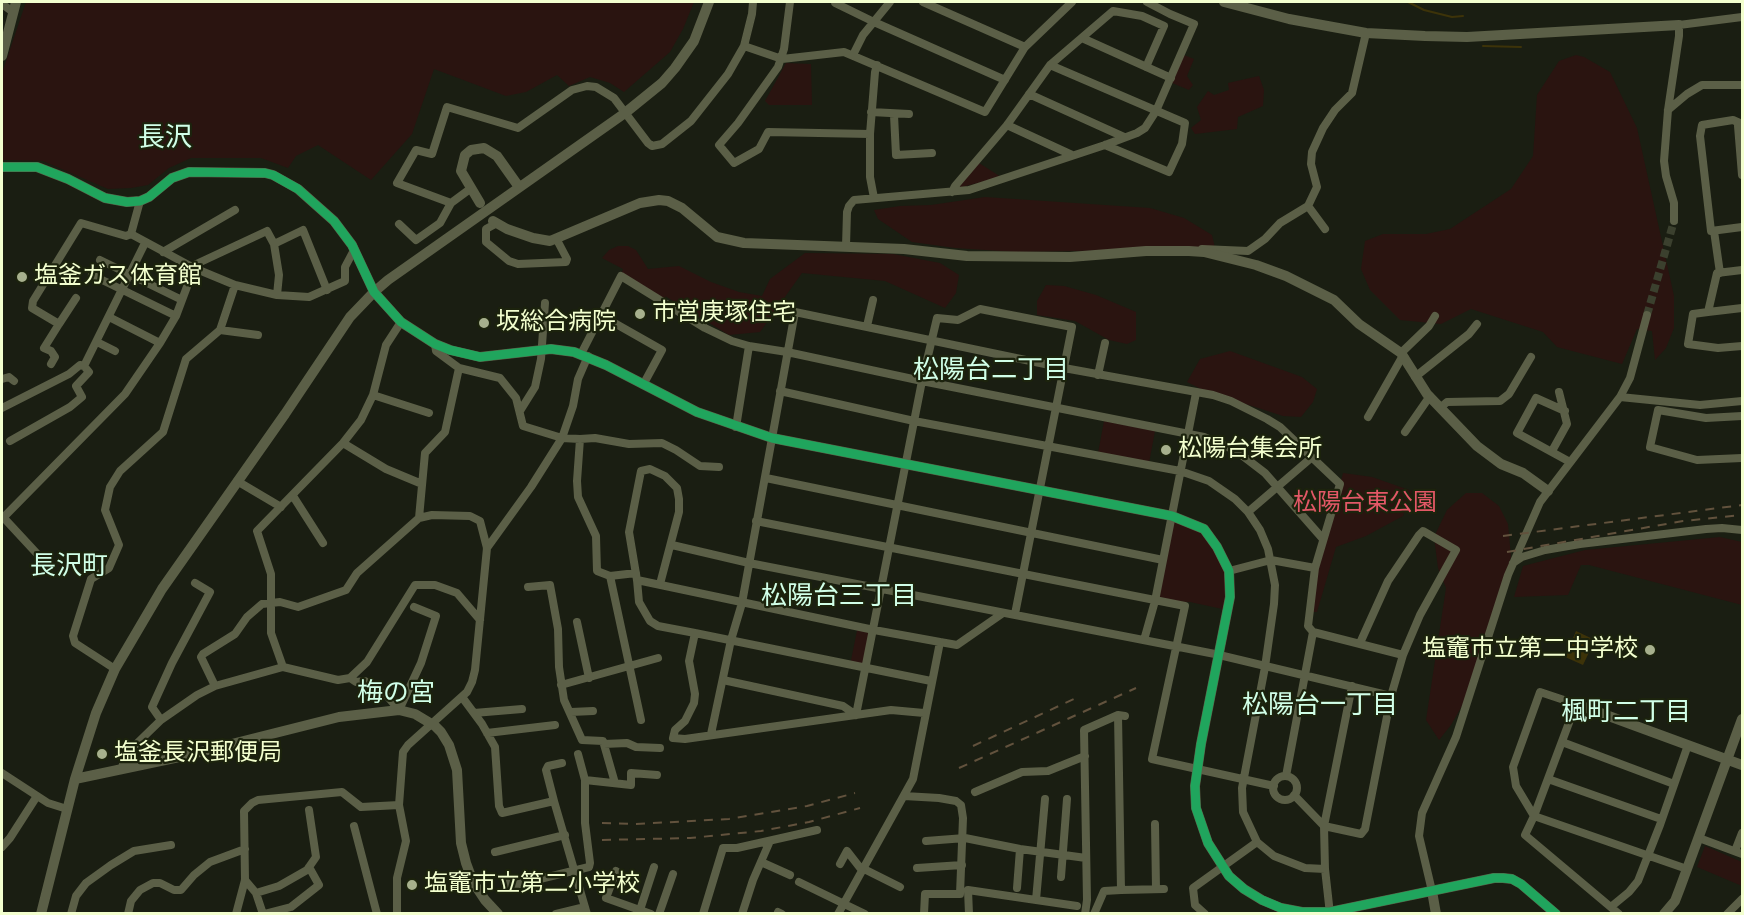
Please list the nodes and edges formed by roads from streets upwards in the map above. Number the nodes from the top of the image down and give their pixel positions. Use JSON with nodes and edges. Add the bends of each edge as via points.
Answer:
{"nodes":[{"id":1,"x":709,"y":2,"type":"edge"},
{"id":2,"x":753,"y":2,"type":"edge"},
{"id":3,"x":790,"y":2,"type":"edge"},
{"id":4,"x":835,"y":2,"type":"edge"},
{"id":5,"x":890,"y":2,"type":"edge"},
{"id":6,"x":923,"y":2,"type":"edge"},
{"id":7,"x":1072,"y":2,"type":"edge"},
{"id":8,"x":1147,"y":2,"type":"edge"},
{"id":9,"x":1224,"y":2,"type":"edge"},
{"id":10,"x":2,"y":4,"type":"edge"},
{"id":11,"x":14,"y":7,"type":"edge"},
{"id":12,"x":1743,"y":17,"type":"edge"},
{"id":13,"x":874,"y":22,"type":"junction"},
{"id":14,"x":1679,"y":25,"type":"junction"},
{"id":15,"x":1366,"y":33,"type":"junction"},
{"id":16,"x":1082,"y":38,"type":"junction"},
{"id":17,"x":4,"y":40,"type":"edge"},
{"id":18,"x":744,"y":46,"type":"junction"},
{"id":19,"x":1024,"y":47,"type":"junction"},
{"id":20,"x":853,"y":54,"type":"junction"},
{"id":21,"x":2,"y":56,"type":"edge"},
{"id":22,"x":782,"y":59,"type":"junction"},
{"id":23,"x":877,"y":65,"type":"junction"},
{"id":24,"x":1050,"y":65,"type":"junction"},
{"id":25,"x":1146,"y":67,"type":"junction"},
{"id":26,"x":1170,"y":78,"type":"junction"},
{"id":27,"x":1005,"y":80,"type":"junction"},
{"id":28,"x":1743,"y":85,"type":"edge"},
{"id":29,"x":1029,"y":94,"type":"junction"},
{"id":30,"x":1668,"y":110,"type":"junction"},
{"id":31,"x":1156,"y":111,"type":"junction"},
{"id":32,"x":872,"y":112,"type":"junction"},
{"id":33,"x":625,"y":113,"type":"junction"},
{"id":34,"x":909,"y":114,"type":"dead end"},
{"id":35,"x":894,"y":115,"type":"junction"},
{"id":36,"x":1741,"y":123,"type":"edge"},
{"id":37,"x":1007,"y":125,"type":"junction"},
{"id":38,"x":870,"y":134,"type":"junction"},
{"id":39,"x":1124,"y":137,"type":"junction"},
{"id":40,"x":1105,"y":145,"type":"junction"},
{"id":41,"x":932,"y":153,"type":"dead end"},
{"id":42,"x":1072,"y":155,"type":"junction"},
{"id":43,"x":2,"y":167,"type":"edge"},
{"id":44,"x":1743,"y":176,"type":"edge"},
{"id":45,"x":519,"y":187,"type":"junction"},
{"id":46,"x":470,"y":189,"type":"junction"},
{"id":47,"x":952,"y":192,"type":"junction"},
{"id":48,"x":874,"y":198,"type":"junction"},
{"id":49,"x":140,"y":201,"type":"junction"},
{"id":50,"x":480,"y":202,"type":"dead end"},
{"id":51,"x":451,"y":203,"type":"junction"},
{"id":52,"x":1308,"y":206,"type":"junction"},
{"id":53,"x":235,"y":210,"type":"dead end"},
{"id":54,"x":1674,"y":221,"type":"tunnel mouth"},
{"id":55,"x":495,"y":222,"type":"joint"},
{"id":56,"x":399,"y":224,"type":"dead end"},
{"id":57,"x":1743,"y":227,"type":"edge"},
{"id":58,"x":1325,"y":229,"type":"dead end"},
{"id":59,"x":1714,"y":231,"type":"junction"},
{"id":60,"x":131,"y":234,"type":"junction"},
{"id":61,"x":557,"y":240,"type":"junction"},
{"id":62,"x":145,"y":243,"type":"junction"},
{"id":63,"x":274,"y":244,"type":"junction"},
{"id":64,"x":846,"y":246,"type":"junction"},
{"id":65,"x":354,"y":250,"type":"junction"},
{"id":66,"x":1190,"y":251,"type":"junction"},
{"id":67,"x":163,"y":252,"type":"junction"},
{"id":68,"x":100,"y":260,"type":"dead end"},
{"id":69,"x":193,"y":267,"type":"junction"},
{"id":70,"x":1743,"y":270,"type":"edge"},
{"id":71,"x":1720,"y":273,"type":"junction"},
{"id":72,"x":130,"y":274,"type":"junction"},
{"id":73,"x":92,"y":275,"type":"dead end"},
{"id":74,"x":235,"y":285,"type":"junction"},
{"id":75,"x":122,"y":290,"type":"junction"},
{"id":76,"x":327,"y":290,"type":"junction"},
{"id":77,"x":374,"y":292,"type":"junction"},
{"id":78,"x":278,"y":295,"type":"junction"},
{"id":79,"x":76,"y":298,"type":"dead end"},
{"id":80,"x":182,"y":300,"type":"junction"},
{"id":81,"x":873,"y":300,"type":"dead end"},
{"id":82,"x":545,"y":303,"type":"dead end"},
{"id":83,"x":1743,"y":308,"type":"edge"},
{"id":84,"x":1708,"y":312,"type":"junction"},
{"id":85,"x":1647,"y":315,"type":"tunnel mouth"},
{"id":86,"x":176,"y":316,"type":"junction"},
{"id":87,"x":602,"y":316,"type":"junction"},
{"id":88,"x":1435,"y":316,"type":"dead end"},
{"id":89,"x":109,"y":317,"type":"junction"},
{"id":90,"x":401,"y":322,"type":"junction"},
{"id":91,"x":59,"y":324,"type":"junction"},
{"id":92,"x":1477,"y":324,"type":"dead end"},
{"id":93,"x":867,"y":326,"type":"junction"},
{"id":94,"x":220,"y":330,"type":"junction"},
{"id":95,"x":258,"y":335,"type":"dead end"},
{"id":96,"x":931,"y":341,"type":"junction"},
{"id":97,"x":97,"y":342,"type":"junction"},
{"id":98,"x":160,"y":343,"type":"junction"},
{"id":99,"x":435,"y":344,"type":"junction"},
{"id":100,"x":1105,"y":344,"type":"dead end"},
{"id":101,"x":749,"y":346,"type":"junction"},
{"id":102,"x":1743,"y":346,"type":"edge"},
{"id":103,"x":114,"y":351,"type":"dead end"},
{"id":104,"x":787,"y":352,"type":"junction"},
{"id":105,"x":584,"y":355,"type":"junction"},
{"id":106,"x":1403,"y":355,"type":"junction"},
{"id":107,"x":1531,"y":357,"type":"dead end"},
{"id":108,"x":51,"y":364,"type":"dead end"},
{"id":109,"x":84,"y":366,"type":"junction"},
{"id":110,"x":459,"y":368,"type":"junction"},
{"id":111,"x":1064,"y":368,"type":"junction"},
{"id":112,"x":1098,"y":375,"type":"junction"},
{"id":113,"x":1415,"y":377,"type":"junction"},
{"id":114,"x":2,"y":379,"type":"edge"},
{"id":115,"x":14,"y":381,"type":"dead end"},
{"id":116,"x":922,"y":381,"type":"junction"},
{"id":117,"x":643,"y":385,"type":"junction"},
{"id":118,"x":780,"y":392,"type":"junction"},
{"id":119,"x":1559,"y":392,"type":"dead end"},
{"id":120,"x":1196,"y":393,"type":"junction"},
{"id":121,"x":372,"y":394,"type":"junction"},
{"id":122,"x":1430,"y":396,"type":"junction"},
{"id":123,"x":1620,"y":397,"type":"junction"},
{"id":124,"x":1743,"y":401,"type":"edge"},
{"id":125,"x":2,"y":408,"type":"edge"},
{"id":126,"x":1056,"y":408,"type":"junction"},
{"id":127,"x":1440,"y":408,"type":"junction"},
{"id":128,"x":520,"y":411,"type":"junction"},
{"id":129,"x":1565,"y":411,"type":"junction"},
{"id":130,"x":429,"y":413,"type":"dead end"},
{"id":131,"x":1743,"y":416,"type":"edge"},
{"id":132,"x":1368,"y":417,"type":"dead end"},
{"id":133,"x":914,"y":422,"type":"junction"},
{"id":134,"x":736,"y":427,"type":"junction"},
{"id":135,"x":1405,"y":432,"type":"dead end"},
{"id":136,"x":1189,"y":434,"type":"junction"},
{"id":137,"x":561,"y":438,"type":"junction"},
{"id":138,"x":772,"y":438,"type":"junction"},
{"id":139,"x":580,"y":439,"type":"junction"},
{"id":140,"x":10,"y":441,"type":"dead end"},
{"id":141,"x":343,"y":443,"type":"junction"},
{"id":142,"x":1048,"y":447,"type":"junction"},
{"id":143,"x":1552,"y":451,"type":"junction"},
{"id":144,"x":1311,"y":458,"type":"junction"},
{"id":145,"x":1743,"y":458,"type":"edge"},
{"id":146,"x":1570,"y":462,"type":"junction"},
{"id":147,"x":906,"y":465,"type":"junction"},
{"id":148,"x":719,"y":467,"type":"dead end"},
{"id":149,"x":1180,"y":471,"type":"junction"},
{"id":150,"x":766,"y":478,"type":"junction"},
{"id":151,"x":237,"y":482,"type":"junction"},
{"id":152,"x":422,"y":483,"type":"junction"},
{"id":153,"x":1278,"y":486,"type":"junction"},
{"id":154,"x":1040,"y":491,"type":"junction"},
{"id":155,"x":1548,"y":491,"type":"junction"},
{"id":156,"x":293,"y":496,"type":"junction"},
{"id":157,"x":898,"y":505,"type":"junction"},
{"id":158,"x":281,"y":507,"type":"junction"},
{"id":159,"x":1248,"y":512,"type":"junction"},
{"id":160,"x":1172,"y":516,"type":"junction"},
{"id":161,"x":2,"y":518,"type":"edge"},
{"id":162,"x":419,"y":518,"type":"junction"},
{"id":163,"x":756,"y":521,"type":"junction"},
{"id":164,"x":1743,"y":530,"type":"edge"},
{"id":165,"x":1031,"y":534,"type":"junction"},
{"id":166,"x":1323,"y":539,"type":"junction"},
{"id":167,"x":323,"y":543,"type":"dead end"},
{"id":168,"x":672,"y":545,"type":"junction"},
{"id":169,"x":890,"y":547,"type":"junction"},
{"id":170,"x":487,"y":548,"type":"junction"},
{"id":171,"x":41,"y":558,"type":"dead end"},
{"id":172,"x":1163,"y":560,"type":"junction"},
{"id":173,"x":1271,"y":560,"type":"junction"},
{"id":174,"x":749,"y":563,"type":"junction"},
{"id":175,"x":1512,"y":563,"type":"junction"},
{"id":176,"x":1315,"y":568,"type":"junction"},
{"id":177,"x":1228,"y":571,"type":"junction"},
{"id":178,"x":1023,"y":574,"type":"junction"},
{"id":179,"x":610,"y":576,"type":"junction"},
{"id":180,"x":637,"y":577,"type":"junction"},
{"id":181,"x":195,"y":583,"type":"dead end"},
{"id":182,"x":660,"y":584,"type":"junction"},
{"id":183,"x":528,"y":587,"type":"dead end"},
{"id":184,"x":882,"y":589,"type":"junction"},
{"id":185,"x":1155,"y":601,"type":"junction"},
{"id":186,"x":742,"y":603,"type":"junction"},
{"id":187,"x":414,"y":607,"type":"dead end"},
{"id":188,"x":1003,"y":613,"type":"junction"},
{"id":189,"x":1015,"y":614,"type":"junction"},
{"id":190,"x":480,"y":620,"type":"junction"},
{"id":191,"x":576,"y":622,"type":"dead end"},
{"id":192,"x":874,"y":630,"type":"junction"},
{"id":193,"x":1313,"y":632,"type":"junction"},
{"id":194,"x":694,"y":633,"type":"junction"},
{"id":195,"x":731,"y":640,"type":"junction"},
{"id":196,"x":1144,"y":640,"type":"junction"},
{"id":197,"x":939,"y":642,"type":"junction"},
{"id":198,"x":1360,"y":643,"type":"junction"},
{"id":199,"x":1176,"y":647,"type":"junction"},
{"id":200,"x":1218,"y":655,"type":"junction"},
{"id":201,"x":1403,"y":655,"type":"junction"},
{"id":202,"x":658,"y":658,"type":"dead end"},
{"id":203,"x":283,"y":667,"type":"junction"},
{"id":204,"x":629,"y":667,"type":"junction"},
{"id":205,"x":1265,"y":667,"type":"junction"},
{"id":206,"x":866,"y":668,"type":"junction"},
{"id":207,"x":115,"y":669,"type":"junction"},
{"id":208,"x":1306,"y":675,"type":"junction"},
{"id":209,"x":350,"y":678,"type":"junction"},
{"id":210,"x":589,"y":678,"type":"junction"},
{"id":211,"x":723,"y":680,"type":"junction"},
{"id":212,"x":931,"y":681,"type":"junction"},
{"id":213,"x":561,"y":685,"type":"junction"},
{"id":214,"x":215,"y":686,"type":"junction"},
{"id":215,"x":1352,"y":686,"type":"junction"},
{"id":216,"x":1391,"y":696,"type":"junction"},
{"id":217,"x":462,"y":697,"type":"junction"},
{"id":218,"x":1576,"y":704,"type":"junction"},
{"id":219,"x":522,"y":709,"type":"dead end"},
{"id":220,"x":399,"y":710,"type":"junction"},
{"id":221,"x":593,"y":711,"type":"dead end"},
{"id":222,"x":571,"y":712,"type":"junction"},
{"id":223,"x":474,"y":713,"type":"junction"},
{"id":224,"x":924,"y":713,"type":"junction"},
{"id":225,"x":856,"y":715,"type":"junction"},
{"id":226,"x":1743,"y":719,"type":"edge"},
{"id":227,"x":161,"y":720,"type":"junction"},
{"id":228,"x":640,"y":720,"type":"dead end"},
{"id":229,"x":555,"y":726,"type":"dead end"},
{"id":230,"x":487,"y":733,"type":"junction"},
{"id":231,"x":711,"y":734,"type":"junction"},
{"id":232,"x":1562,"y":742,"type":"junction"},
{"id":233,"x":604,"y":744,"type":"junction"},
{"id":234,"x":1688,"y":745,"type":"junction"},
{"id":235,"x":660,"y":748,"type":"dead end"},
{"id":236,"x":578,"y":754,"type":"dead end"},
{"id":237,"x":1084,"y":756,"type":"junction"},
{"id":238,"x":1728,"y":760,"type":"junction"},
{"id":239,"x":562,"y":763,"type":"dead end"},
{"id":240,"x":1743,"y":765,"type":"edge"},
{"id":241,"x":1197,"y":769,"type":"junction"},
{"id":242,"x":121,"y":770,"type":"junction"},
{"id":243,"x":2,"y":773,"type":"edge"},
{"id":244,"x":657,"y":775,"type":"dead end"},
{"id":245,"x":1286,"y":776,"type":"junction"},
{"id":246,"x":75,"y":779,"type":"junction"},
{"id":247,"x":1548,"y":779,"type":"junction"},
{"id":248,"x":585,"y":780,"type":"junction"},
{"id":249,"x":1244,"y":780,"type":"junction"},
{"id":250,"x":615,"y":783,"type":"junction"},
{"id":251,"x":1674,"y":784,"type":"junction"},
{"id":252,"x":1274,"y":786,"type":"junction"},
{"id":253,"x":975,"y":792,"type":"dead end"},
{"id":254,"x":1294,"y":795,"type":"junction"},
{"id":255,"x":37,"y":796,"type":"junction"},
{"id":256,"x":904,"y":796,"type":"junction"},
{"id":257,"x":1045,"y":799,"type":"dead end"},
{"id":258,"x":1067,"y":799,"type":"dead end"},
{"id":259,"x":554,"y":801,"type":"junction"},
{"id":260,"x":399,"y":805,"type":"junction"},
{"id":261,"x":67,"y":809,"type":"junction"},
{"id":262,"x":309,"y":810,"type":"dead end"},
{"id":263,"x":1534,"y":816,"type":"junction"},
{"id":264,"x":1661,"y":819,"type":"junction"},
{"id":265,"x":1155,"y":824,"type":"dead end"},
{"id":266,"x":354,"y":826,"type":"dead end"},
{"id":267,"x":1324,"y":826,"type":"junction"},
{"id":268,"x":818,"y":830,"type":"dead end"},
{"id":269,"x":1743,"y":833,"type":"edge"},
{"id":270,"x":565,"y":835,"type":"junction"},
{"id":271,"x":1698,"y":838,"type":"junction"},
{"id":272,"x":962,"y":839,"type":"junction"},
{"id":273,"x":770,"y":841,"type":"junction"},
{"id":274,"x":926,"y":841,"type":"dead end"},
{"id":275,"x":1257,"y":842,"type":"junction"},
{"id":276,"x":171,"y":844,"type":"dead end"},
{"id":277,"x":2,"y":847,"type":"edge"},
{"id":278,"x":245,"y":849,"type":"junction"},
{"id":279,"x":1020,"y":849,"type":"junction"},
{"id":280,"x":495,"y":852,"type":"dead end"},
{"id":281,"x":1041,"y":852,"type":"junction"},
{"id":282,"x":1739,"y":853,"type":"edge"},
{"id":283,"x":1063,"y":855,"type":"junction"},
{"id":284,"x":1648,"y":857,"type":"junction"},
{"id":285,"x":1086,"y":858,"type":"junction"},
{"id":286,"x":761,"y":862,"type":"junction"},
{"id":287,"x":840,"y":864,"type":"dead end"},
{"id":288,"x":962,"y":865,"type":"junction"},
{"id":289,"x":1222,"y":866,"type":"junction"},
{"id":290,"x":309,"y":867,"type":"junction"},
{"id":291,"x":654,"y":867,"type":"dead end"},
{"id":292,"x":917,"y":868,"type":"dead end"},
{"id":293,"x":862,"y":869,"type":"junction"},
{"id":294,"x":1325,"y":869,"type":"junction"},
{"id":295,"x":1687,"y":869,"type":"junction"},
{"id":296,"x":575,"y":871,"type":"junction"},
{"id":297,"x":616,"y":871,"type":"dead end"},
{"id":298,"x":673,"y":874,"type":"dead end"},
{"id":299,"x":790,"y":875,"type":"dead end"},
{"id":300,"x":1060,"y":877,"type":"dead end"},
{"id":301,"x":245,"y":880,"type":"junction"},
{"id":302,"x":799,"y":882,"type":"dead end"},
{"id":303,"x":507,"y":883,"type":"dead end"},
{"id":304,"x":900,"y":887,"type":"dead end"},
{"id":305,"x":1017,"y":888,"type":"dead end"},
{"id":306,"x":1120,"y":890,"type":"junction"},
{"id":307,"x":1432,"y":891,"type":"junction"},
{"id":308,"x":1087,"y":892,"type":"junction"},
{"id":309,"x":256,"y":893,"type":"junction"},
{"id":310,"x":1743,"y":899,"type":"edge"},
{"id":311,"x":1036,"y":900,"type":"junction"},
{"id":312,"x":843,"y":904,"type":"junction"},
{"id":313,"x":1612,"y":906,"type":"junction"},
{"id":314,"x":1193,"y":909,"type":"edge"},
{"id":315,"x":586,"y":910,"type":"edge"},
{"id":316,"x":628,"y":910,"type":"edge"},
{"id":317,"x":640,"y":910,"type":"junction"},
{"id":318,"x":1075,"y":910,"type":"edge"},
{"id":319,"x":1330,"y":913,"type":"edge"},
{"id":320,"x":41,"y":914,"type":"edge"},
{"id":321,"x":71,"y":914,"type":"edge"},
{"id":322,"x":128,"y":914,"type":"edge"},
{"id":323,"x":236,"y":914,"type":"edge"},
{"id":324,"x":264,"y":914,"type":"edge"},
{"id":325,"x":377,"y":914,"type":"edge"},
{"id":326,"x":397,"y":914,"type":"edge"},
{"id":327,"x":498,"y":914,"type":"edge"},
{"id":328,"x":556,"y":914,"type":"edge"},
{"id":329,"x":651,"y":914,"type":"edge"},
{"id":330,"x":659,"y":914,"type":"edge"},
{"id":331,"x":703,"y":914,"type":"edge"},
{"id":332,"x":742,"y":914,"type":"edge"},
{"id":333,"x":838,"y":914,"type":"edge"},
{"id":334,"x":865,"y":914,"type":"edge"},
{"id":335,"x":924,"y":914,"type":"edge"},
{"id":336,"x":969,"y":914,"type":"edge"},
{"id":337,"x":1085,"y":914,"type":"edge"},
{"id":338,"x":1094,"y":914,"type":"edge"},
{"id":339,"x":1205,"y":914,"type":"edge"},
{"id":340,"x":1436,"y":914,"type":"edge"},
{"id":341,"x":1556,"y":914,"type":"edge"},
{"id":342,"x":1619,"y":914,"type":"edge"},
{"id":343,"x":1664,"y":914,"type":"edge"},
{"id":344,"x":1727,"y":914,"type":"edge"}],
"edges":[{"from":1,"to":33,"type":"street","via":[[694,41],[675,68]]},
{"from":2,"to":18,"type":"street"},
{"from":3,"to":22,"type":"street"},
{"from":4,"to":13,"type":"street"},
{"from":5,"to":13,"type":"street"},
{"from":6,"to":19,"type":"street"},
{"from":7,"to":19,"type":"street"},
{"from":8,"to":26,"type":"street","via":[[1194,24]]},
{"from":9,"to":15,"type":"street"},
{"from":10,"to":11,"type":"street"},
{"from":11,"to":17,"type":"street"},
{"from":12,"to":14,"type":"street"},
{"from":13,"to":20,"type":"street"},
{"from":13,"to":27,"type":"street"},
{"from":14,"to":15,"type":"street","via":[[1467,37]]},
{"from":14,"to":30,"type":"street"},
{"from":15,"to":52,"type":"street","via":[[1352,93],[1335,110],[1312,152],[1317,187]]},
{"from":16,"to":24,"type":"street"},
{"from":16,"to":25,"type":"street"},
{"from":16,"to":25,"type":"street","via":[[1113,11],[1142,16],[1164,26]]},
{"from":17,"to":21,"type":"street"},
{"from":18,"to":22,"type":"street"},
{"from":18,"to":33,"type":"street","via":[[728,74],[691,121],[662,144],[648,143]]},
{"from":19,"to":27,"type":"street"},
{"from":20,"to":22,"type":"street"},
{"from":20,"to":23,"type":"street"},
{"from":22,"to":38,"type":"street","via":[[757,99],[719,145],[734,163],[759,149],[768,132]]},
{"from":23,"to":27,"type":"street","via":[[985,112]]},
{"from":23,"to":32,"type":"street"},
{"from":24,"to":29,"type":"street"},
{"from":24,"to":31,"type":"street"},
{"from":25,"to":26,"type":"street"},
{"from":26,"to":31,"type":"street"},
{"from":28,"to":30,"type":"street","via":[[1702,85]]},
{"from":29,"to":37,"type":"street"},
{"from":29,"to":39,"type":"street"},
{"from":30,"to":54,"type":"street","via":[[1664,161]]},
{"from":31,"to":39,"type":"street","via":[[1145,128]]},
{"from":31,"to":40,"type":"street","via":[[1185,123],[1182,144],[1169,172]]},
{"from":32,"to":35,"type":"street"},
{"from":32,"to":38,"type":"street"},
{"from":33,"to":45,"type":"street"},
{"from":33,"to":51,"type":"street","via":[[608,93],[587,86],[572,90],[518,128],[447,107],[432,154],[416,150],[396,183]]},
{"from":34,"to":35,"type":"street"},
{"from":35,"to":41,"type":"street","via":[[896,155]]},
{"from":36,"to":44,"type":"street","via":[[1738,126]]},
{"from":36,"to":59,"type":"street","via":[[1733,120],[1702,125],[1707,199]]},
{"from":37,"to":42,"type":"street"},
{"from":37,"to":47,"type":"street"},
{"from":38,"to":48,"type":"street"},
{"from":39,"to":40,"type":"street"},
{"from":40,"to":42,"type":"street"},
{"from":42,"to":47,"type":"street","via":[[994,183]]},
{"from":43,"to":49,"type":"street","via":[[37,167],[105,198]]},
{"from":45,"to":46,"type":"street","via":[[497,156],[476,148],[465,155],[462,163],[461,171]]},
{"from":45,"to":77,"type":"street"},
{"from":46,"to":50,"type":"street"},
{"from":46,"to":51,"type":"street"},
{"from":47,"to":48,"type":"street"},
{"from":48,"to":64,"type":"street","via":[[851,201]]},
{"from":49,"to":60,"type":"street"},
{"from":49,"to":65,"type":"street","via":[[172,178],[189,172],[265,173],[285,181],[316,204],[334,221]]},
{"from":51,"to":56,"type":"street","via":[[440,223],[416,240]]},
{"from":52,"to":58,"type":"street"},
{"from":52,"to":66,"type":"street","via":[[1280,223],[1248,251]]},
{"from":53,"to":67,"type":"street"},
{"from":55,"to":61,"type":"street","via":[[533,238]]},
{"from":55,"to":61,"type":"street","via":[[486,229],[486,242],[518,264],[566,262]]},
{"from":57,"to":59,"type":"street"},
{"from":59,"to":71,"type":"street"},
{"from":60,"to":62,"type":"street"},
{"from":60,"to":91,"type":"street","via":[[81,224],[33,301],[32,308]]},
{"from":61,"to":64,"type":"street","via":[[640,203],[659,200],[682,208],[723,239]]},
{"from":62,"to":67,"type":"street"},
{"from":62,"to":72,"type":"street"},
{"from":63,"to":69,"type":"street","via":[[267,231]]},
{"from":63,"to":76,"type":"street","via":[[303,230]]},
{"from":63,"to":78,"type":"street"},
{"from":64,"to":66,"type":"street","via":[[978,256]]},
{"from":65,"to":76,"type":"street","via":[[345,267],[345,281]]},
{"from":65,"to":77,"type":"street"},
{"from":66,"to":106,"type":"street","via":[[1256,265],[1286,276],[1334,300],[1359,324]]},
{"from":67,"to":69,"type":"street"},
{"from":68,"to":72,"type":"street"},
{"from":69,"to":74,"type":"street"},
{"from":69,"to":80,"type":"street"},
{"from":70,"to":71,"type":"street"},
{"from":71,"to":84,"type":"street"},
{"from":72,"to":75,"type":"street"},
{"from":72,"to":80,"type":"street"},
{"from":73,"to":75,"type":"street"},
{"from":74,"to":78,"type":"street"},
{"from":74,"to":94,"type":"street"},
{"from":75,"to":86,"type":"street"},
{"from":75,"to":89,"type":"street"},
{"from":76,"to":78,"type":"street","via":[[309,297]]},
{"from":77,"to":90,"type":"street"},
{"from":77,"to":151,"type":"street","via":[[344,326]]},
{"from":79,"to":91,"type":"street"},
{"from":80,"to":86,"type":"street"},
{"from":81,"to":93,"type":"street"},
{"from":82,"to":128,"type":"street","via":[[535,387]]},
{"from":83,"to":84,"type":"street"},
{"from":84,"to":102,"type":"street","via":[[1693,314],[1688,344]]},
{"from":85,"to":123,"type":"street","via":[[1630,378]]},
{"from":86,"to":98,"type":"street"},
{"from":87,"to":101,"type":"street","via":[[621,276],[705,328]]},
{"from":87,"to":105,"type":"street"},
{"from":87,"to":117,"type":"street","via":[[662,350]]},
{"from":88,"to":106,"type":"street"},
{"from":89,"to":97,"type":"street"},
{"from":89,"to":98,"type":"street"},
{"from":90,"to":99,"type":"street"},
{"from":90,"to":121,"type":"street","via":[[386,345]]},
{"from":91,"to":108,"type":"street","via":[[44,348],[55,357]]},
{"from":92,"to":113,"type":"street"},
{"from":93,"to":96,"type":"street"},
{"from":93,"to":104,"type":"street","via":[[795,312]]},
{"from":94,"to":95,"type":"street"},
{"from":94,"to":207,"type":"street","via":[[186,358],[163,432],[120,471],[110,487],[105,510],[119,545],[109,568],[91,579],[73,636],[75,643]]},
{"from":96,"to":111,"type":"street"},
{"from":96,"to":111,"type":"street","via":[[937,318],[958,320],[980,309],[1072,327]]},
{"from":96,"to":116,"type":"street"},
{"from":97,"to":103,"type":"street"},
{"from":97,"to":109,"type":"street"},
{"from":98,"to":161,"type":"street","via":[[125,394]]},
{"from":99,"to":105,"type":"street","via":[[472,356],[551,350]]},
{"from":99,"to":110,"type":"street","via":[[436,351]]},
{"from":100,"to":112,"type":"street"},
{"from":101,"to":104,"type":"street"},
{"from":101,"to":134,"type":"street"},
{"from":104,"to":116,"type":"street"},
{"from":104,"to":118,"type":"street"},
{"from":105,"to":117,"type":"street"},
{"from":105,"to":137,"type":"street","via":[[573,406]]},
{"from":106,"to":113,"type":"street"},
{"from":106,"to":132,"type":"street"},
{"from":107,"to":127,"type":"street","via":[[1509,394],[1500,401],[1447,402]]},
{"from":109,"to":125,"type":"street"},
{"from":109,"to":140,"type":"street","via":[[89,372],[76,386],[82,397]]},
{"from":110,"to":128,"type":"street","via":[[500,378],[516,398]]},
{"from":110,"to":152,"type":"street","via":[[444,432],[426,453]]},
{"from":111,"to":112,"type":"street"},
{"from":111,"to":126,"type":"street"},
{"from":112,"to":120,"type":"street"},
{"from":113,"to":122,"type":"street"},
{"from":114,"to":115,"type":"street","via":[[9,377]]},
{"from":116,"to":126,"type":"street"},
{"from":116,"to":133,"type":"street"},
{"from":117,"to":134,"type":"street"},
{"from":118,"to":133,"type":"street"},
{"from":118,"to":138,"type":"street"},
{"from":119,"to":129,"type":"street"},
{"from":120,"to":136,"type":"street"},
{"from":120,"to":144,"type":"street","via":[[1231,401],[1267,419]]},
{"from":121,"to":130,"type":"street"},
{"from":121,"to":141,"type":"street","via":[[361,420]]},
{"from":122,"to":127,"type":"street"},
{"from":122,"to":135,"type":"street"},
{"from":123,"to":124,"type":"street","via":[[1700,405]]},
{"from":123,"to":146,"type":"street"},
{"from":126,"to":136,"type":"street"},
{"from":126,"to":142,"type":"street"},
{"from":127,"to":155,"type":"street","via":[[1477,446]]},
{"from":128,"to":137,"type":"street","via":[[523,426]]},
{"from":129,"to":143,"type":"street","via":[[1568,424]]},
{"from":129,"to":143,"type":"street","via":[[1536,398],[1517,433]]},
{"from":131,"to":145,"type":"street","via":[[1706,418],[1658,410],[1650,447],[1697,460]]},
{"from":133,"to":142,"type":"street"},
{"from":133,"to":147,"type":"street"},
{"from":134,"to":138,"type":"street"},
{"from":136,"to":149,"type":"street"},
{"from":136,"to":153,"type":"street","via":[[1234,450]]},
{"from":137,"to":139,"type":"street"},
{"from":137,"to":170,"type":"street"},
{"from":138,"to":147,"type":"street"},
{"from":138,"to":150,"type":"street"},
{"from":139,"to":148,"type":"street","via":[[662,443],[700,466]]},
{"from":139,"to":179,"type":"street","via":[[578,496],[596,536],[597,571]]},
{"from":141,"to":152,"type":"street","via":[[386,469]]},
{"from":141,"to":156,"type":"street"},
{"from":142,"to":149,"type":"street"},
{"from":142,"to":154,"type":"street"},
{"from":143,"to":146,"type":"street"},
{"from":144,"to":153,"type":"street"},
{"from":144,"to":166,"type":"street","via":[[1340,484]]},
{"from":146,"to":155,"type":"street"},
{"from":147,"to":154,"type":"street"},
{"from":147,"to":157,"type":"street"},
{"from":149,"to":159,"type":"street","via":[[1209,481]]},
{"from":149,"to":160,"type":"street"},
{"from":150,"to":157,"type":"street"},
{"from":150,"to":163,"type":"street"},
{"from":151,"to":158,"type":"street"},
{"from":151,"to":207,"type":"street","via":[[162,589]]},
{"from":152,"to":162,"type":"street"},
{"from":153,"to":159,"type":"street"},
{"from":153,"to":166,"type":"street"},
{"from":154,"to":160,"type":"street"},
{"from":154,"to":165,"type":"street"},
{"from":155,"to":175,"type":"street"},
{"from":156,"to":158,"type":"street"},
{"from":156,"to":167,"type":"street"},
{"from":157,"to":165,"type":"street"},
{"from":157,"to":169,"type":"street"},
{"from":158,"to":203,"type":"street","via":[[257,531],[271,574],[271,633]]},
{"from":159,"to":173,"type":"street","via":[[1260,530]]},
{"from":160,"to":172,"type":"street"},
{"from":160,"to":177,"type":"street","via":[[1204,529]]},
{"from":161,"to":171,"type":"street"},
{"from":162,"to":170,"type":"street","via":[[476,518]]},
{"from":162,"to":214,"type":"street","via":[[357,573],[346,590],[298,607],[262,603],[236,634],[201,657]]},
{"from":163,"to":169,"type":"street"},
{"from":163,"to":174,"type":"street"},
{"from":164,"to":175,"type":"street","via":[[1706,529],[1580,544],[1545,550]]},
{"from":165,"to":172,"type":"street"},
{"from":165,"to":178,"type":"street"},
{"from":166,"to":176,"type":"street"},
{"from":168,"to":174,"type":"street"},
{"from":168,"to":180,"type":"street","via":[[679,512],[677,488],[665,476],[650,469],[641,471],[629,532]]},
{"from":168,"to":182,"type":"street"},
{"from":169,"to":178,"type":"street"},
{"from":169,"to":184,"type":"street"},
{"from":170,"to":190,"type":"street"},
{"from":172,"to":185,"type":"street"},
{"from":173,"to":176,"type":"street"},
{"from":173,"to":177,"type":"street"},
{"from":173,"to":205,"type":"street","via":[[1274,604]]},
{"from":174,"to":184,"type":"street"},
{"from":174,"to":186,"type":"street"},
{"from":175,"to":307,"type":"street","via":[[1456,736],[1420,824],[1420,843]]},
{"from":176,"to":193,"type":"street","via":[[1308,626]]},
{"from":177,"to":200,"type":"street","via":[[1230,597]]},
{"from":178,"to":185,"type":"street"},
{"from":178,"to":189,"type":"street"},
{"from":179,"to":180,"type":"street"},
{"from":179,"to":204,"type":"street"},
{"from":180,"to":182,"type":"street"},
{"from":180,"to":194,"type":"street","via":[[639,602],[650,621]]},
{"from":181,"to":227,"type":"street","via":[[210,592],[152,706]]},
{"from":182,"to":186,"type":"street"},
{"from":183,"to":213,"type":"street","via":[[550,585],[558,629]]},
{"from":184,"to":188,"type":"street"},
{"from":184,"to":192,"type":"street"},
{"from":185,"to":196,"type":"street"},
{"from":185,"to":199,"type":"street","via":[[1185,606]]},
{"from":186,"to":192,"type":"street"},
{"from":186,"to":195,"type":"street"},
{"from":187,"to":220,"type":"street","via":[[436,616],[421,663]]},
{"from":188,"to":189,"type":"street"},
{"from":188,"to":197,"type":"street","via":[[957,645]]},
{"from":189,"to":196,"type":"street"},
{"from":190,"to":209,"type":"street","via":[[457,593],[435,585],[414,585],[367,662]]},
{"from":190,"to":217,"type":"street","via":[[475,670]]},
{"from":191,"to":210,"type":"street"},
{"from":192,"to":197,"type":"street"},
{"from":192,"to":206,"type":"street"},
{"from":193,"to":198,"type":"street"},
{"from":193,"to":208,"type":"street"},
{"from":194,"to":195,"type":"street"},
{"from":194,"to":231,"type":"street","via":[[689,661],[694,703],[675,730],[674,738]]},
{"from":195,"to":206,"type":"street"},
{"from":195,"to":211,"type":"street"},
{"from":196,"to":199,"type":"street"},
{"from":197,"to":212,"type":"street"},
{"from":198,"to":201,"type":"street"},
{"from":198,"to":201,"type":"street","via":[[1388,581],[1423,531],[1456,550]]},
{"from":199,"to":200,"type":"street"},
{"from":199,"to":241,"type":"street","via":[[1152,759]]},
{"from":200,"to":205,"type":"street"},
{"from":200,"to":241,"type":"street"},
{"from":201,"to":216,"type":"street"},
{"from":202,"to":204,"type":"street"},
{"from":203,"to":209,"type":"street","via":[[338,680]]},
{"from":203,"to":214,"type":"street"},
{"from":204,"to":210,"type":"street"},
{"from":204,"to":228,"type":"street"},
{"from":205,"to":208,"type":"street"},
{"from":205,"to":249,"type":"street"},
{"from":206,"to":212,"type":"street"},
{"from":206,"to":225,"type":"street"},
{"from":207,"to":246,"type":"street"},
{"from":208,"to":215,"type":"street"},
{"from":208,"to":245,"type":"street"},
{"from":209,"to":220,"type":"street","via":[[365,681]]},
{"from":210,"to":213,"type":"street"},
{"from":211,"to":225,"type":"street","via":[[843,706]]},
{"from":211,"to":231,"type":"street"},
{"from":212,"to":224,"type":"street"},
{"from":213,"to":222,"type":"street"},
{"from":214,"to":227,"type":"street"},
{"from":215,"to":216,"type":"street"},
{"from":215,"to":267,"type":"street"},
{"from":216,"to":267,"type":"street","via":[[1365,829],[1360,834]]},
{"from":217,"to":223,"type":"street"},
{"from":217,"to":260,"type":"street","via":[[403,752]]},
{"from":218,"to":232,"type":"street"},
{"from":218,"to":234,"type":"street"},
{"from":218,"to":263,"type":"street","via":[[1540,692],[1517,751],[1514,779]]},
{"from":219,"to":223,"type":"street"},
{"from":220,"to":242,"type":"street","via":[[339,717]]},
{"from":220,"to":327,"type":"street","via":[[423,717],[449,745],[457,770],[461,843],[466,863],[485,900]]},
{"from":221,"to":222,"type":"street"},
{"from":222,"to":233,"type":"street","via":[[582,740]]},
{"from":223,"to":230,"type":"street"},
{"from":224,"to":225,"type":"street","via":[[891,710]]},
{"from":224,"to":256,"type":"street","via":[[913,779]]},
{"from":225,"to":231,"type":"street"},
{"from":226,"to":238,"type":"street"},
{"from":227,"to":242,"type":"street","via":[[127,753]]},
{"from":229,"to":230,"type":"street"},
{"from":230,"to":259,"type":"street","via":[[495,747],[502,813]]},
{"from":232,"to":247,"type":"street"},
{"from":232,"to":251,"type":"street"},
{"from":233,"to":235,"type":"street"},
{"from":233,"to":250,"type":"street"},
{"from":234,"to":238,"type":"street"},
{"from":234,"to":251,"type":"street"},
{"from":236,"to":248,"type":"street"},
{"from":237,"to":253,"type":"street","via":[[1048,771],[1022,772]]},
{"from":237,"to":285,"type":"street"},
{"from":237,"to":306,"type":"street","via":[[1084,730],[1121,715]]},
{"from":238,"to":240,"type":"street"},
{"from":238,"to":271,"type":"street"},
{"from":239,"to":259,"type":"street","via":[[546,770]]},
{"from":241,"to":249,"type":"street"},
{"from":241,"to":289,"type":"street","via":[[1196,808],[1208,843]]},
{"from":242,"to":246,"type":"street"},
{"from":243,"to":255,"type":"street"},
{"from":244,"to":250,"type":"street","via":[[631,773],[631,784]]},
{"from":245,"to":252,"type":"street"},
{"from":245,"to":254,"type":"street","via":[[1295,782]]},
{"from":246,"to":261,"type":"street"},
{"from":247,"to":263,"type":"street"},
{"from":247,"to":264,"type":"street"},
{"from":248,"to":250,"type":"street"},
{"from":248,"to":296,"type":"street","via":[[590,863],[589,867]]},
{"from":249,"to":252,"type":"street"},
{"from":249,"to":275,"type":"street","via":[[1243,812]]},
{"from":251,"to":264,"type":"street"},
{"from":252,"to":254,"type":"street","via":[[1280,798]]},
{"from":254,"to":267,"type":"street"},
{"from":255,"to":261,"type":"street"},
{"from":255,"to":277,"type":"street"},
{"from":256,"to":272,"type":"street","via":[[956,801],[962,811]]},
{"from":256,"to":293,"type":"street"},
{"from":257,"to":281,"type":"street"},
{"from":258,"to":283,"type":"street"},
{"from":259,"to":270,"type":"street"},
{"from":260,"to":278,"type":"street","via":[[361,807],[342,792],[258,800],[244,811]]},
{"from":260,"to":326,"type":"street","via":[[406,841],[397,878]]},
{"from":261,"to":320,"type":"street"},
{"from":262,"to":290,"type":"street","via":[[316,857]]},
{"from":263,"to":284,"type":"street"},
{"from":263,"to":313,"type":"street","via":[[1526,835]]},
{"from":264,"to":284,"type":"street"},
{"from":265,"to":306,"type":"street","via":[[1160,890]]},
{"from":266,"to":325,"type":"street"},
{"from":267,"to":294,"type":"street"},
{"from":268,"to":273,"type":"street"},
{"from":269,"to":282,"type":"street"},
{"from":270,"to":280,"type":"street"},
{"from":270,"to":296,"type":"street"},
{"from":271,"to":282,"type":"street"},
{"from":271,"to":295,"type":"street"},
{"from":272,"to":274,"type":"street"},
{"from":272,"to":279,"type":"street"},
{"from":272,"to":288,"type":"street"},
{"from":273,"to":286,"type":"street"},
{"from":273,"to":331,"type":"street","via":[[723,848]]},
{"from":275,"to":289,"type":"street"},
{"from":275,"to":294,"type":"street","via":[[1285,862]]},
{"from":276,"to":321,"type":"street","via":[[134,851],[111,865],[76,896]]},
{"from":278,"to":301,"type":"street"},
{"from":278,"to":322,"type":"street","via":[[210,862],[181,890],[153,883],[140,890],[131,901]]},
{"from":279,"to":281,"type":"street"},
{"from":279,"to":305,"type":"street"},
{"from":281,"to":283,"type":"street"},
{"from":281,"to":311,"type":"street"},
{"from":283,"to":285,"type":"street"},
{"from":283,"to":300,"type":"street"},
{"from":284,"to":295,"type":"street"},
{"from":284,"to":313,"type":"street","via":[[1634,886]]},
{"from":285,"to":308,"type":"street"},
{"from":286,"to":299,"type":"street"},
{"from":286,"to":332,"type":"street"},
{"from":287,"to":293,"type":"street","via":[[847,851]]},
{"from":288,"to":292,"type":"street"},
{"from":288,"to":335,"type":"street","via":[[960,894],[925,894]]},
{"from":289,"to":314,"type":"street","via":[[1192,888]]},
{"from":289,"to":319,"type":"street","via":[[1244,889],[1262,900],[1281,908]]},
{"from":290,"to":309,"type":"street","via":[[279,886]]},
{"from":290,"to":324,"type":"street","via":[[319,885],[291,907]]},
{"from":291,"to":317,"type":"street"},
{"from":293,"to":304,"type":"street"},
{"from":293,"to":312,"type":"street"},
{"from":294,"to":319,"type":"street"},
{"from":295,"to":343,"type":"street","via":[[1675,901]]},
{"from":296,"to":303,"type":"street","via":[[507,887]]},
{"from":296,"to":315,"type":"street"},
{"from":297,"to":316,"type":"street","via":[[606,898]]},
{"from":298,"to":330,"type":"street"},
{"from":301,"to":309,"type":"street"},
{"from":301,"to":323,"type":"street"},
{"from":302,"to":312,"type":"street"},
{"from":306,"to":338,"type":"street","via":[[1104,891]]},
{"from":307,"to":319,"type":"street"},
{"from":307,"to":340,"type":"street"},
{"from":307,"to":341,"type":"street","via":[[1494,878],[1512,879]]},
{"from":308,"to":318,"type":"street"},
{"from":308,"to":337,"type":"street"},
{"from":309,"to":324,"type":"street"},
{"from":310,"to":344,"type":"street"},
{"from":311,"to":318,"type":"street"},
{"from":311,"to":336,"type":"street","via":[[969,890]]},
{"from":312,"to":333,"type":"street"},
{"from":312,"to":334,"type":"street"},
{"from":313,"to":342,"type":"street"},
{"from":314,"to":339,"type":"street"},
{"from":315,"to":328,"type":"street"},
{"from":316,"to":317,"type":"street"},
{"from":317,"to":329,"type":"street"}]}
